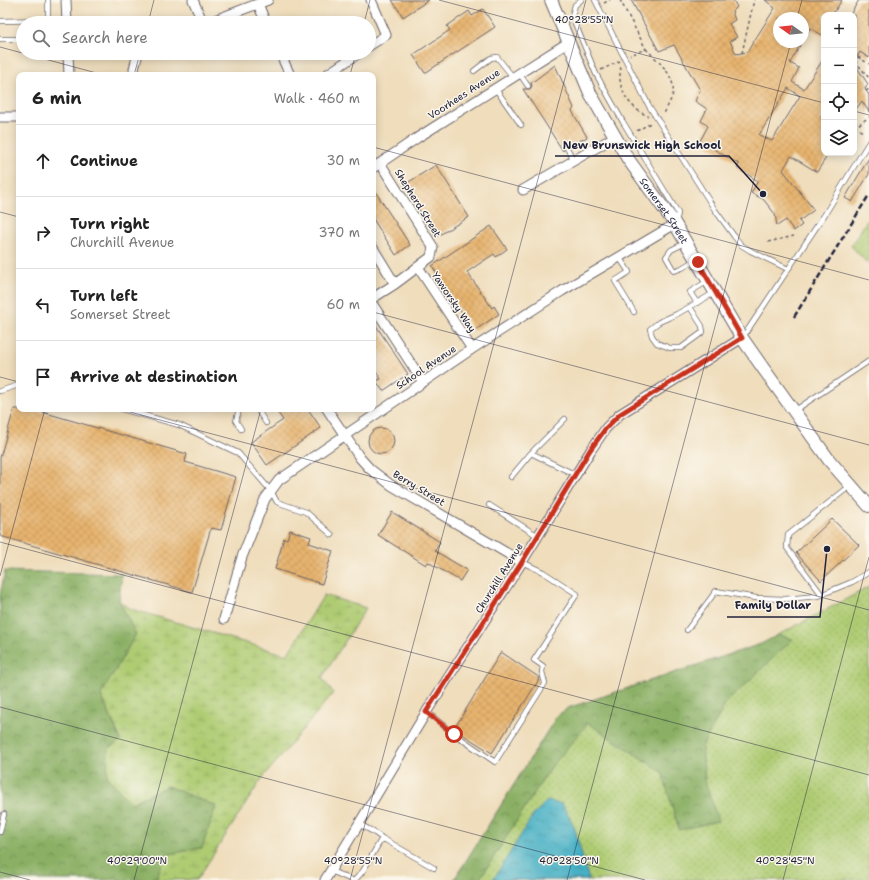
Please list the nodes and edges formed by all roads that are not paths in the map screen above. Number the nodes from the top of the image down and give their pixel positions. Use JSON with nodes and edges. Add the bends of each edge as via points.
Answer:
{"nodes":[{"id":1,"x":48,"y":0,"type":"edge"},
{"id":2,"x":66,"y":0,"type":"edge"},
{"id":3,"x":193,"y":0,"type":"edge"},
{"id":4,"x":268,"y":0,"type":"edge"},
{"id":5,"x":371,"y":0,"type":"edge"},
{"id":6,"x":551,"y":0,"type":"edge"},
{"id":7,"x":581,"y":0,"type":"edge"},
{"id":8,"x":595,"y":0,"type":"edge"},
{"id":9,"x":258,"y":4,"type":"junction"},
{"id":10,"x":48,"y":16,"type":"edge"},
{"id":11,"x":67,"y":16,"type":"edge"},
{"id":12,"x":200,"y":16,"type":"edge"},
{"id":13,"x":226,"y":16,"type":"edge"},
{"id":14,"x":263,"y":16,"type":"edge"},
{"id":15,"x":0,"y":21,"type":"edge"},
{"id":16,"x":16,"y":21,"type":"edge"},
{"id":17,"x":0,"y":39,"type":"edge"},
{"id":18,"x":16,"y":39,"type":"edge"},
{"id":19,"x":376,"y":41,"type":"edge"},
{"id":20,"x":569,"y":42,"type":"junction"},
{"id":21,"x":68,"y":60,"type":"edge"},
{"id":22,"x":136,"y":60,"type":"edge"},
{"id":23,"x":283,"y":60,"type":"edge"},
{"id":24,"x":348,"y":60,"type":"edge"},
{"id":25,"x":474,"y":71,"type":"dead end"},
{"id":26,"x":69,"y":72,"type":"edge"},
{"id":27,"x":134,"y":72,"type":"edge"},
{"id":28,"x":289,"y":72,"type":"edge"},
{"id":29,"x":330,"y":72,"type":"edge"},
{"id":30,"x":516,"y":75,"type":"junction"},
{"id":31,"x":528,"y":86,"type":"dead end"},
{"id":32,"x":495,"y":88,"type":"junction"},
{"id":33,"x":0,"y":117,"type":"edge"},
{"id":34,"x":16,"y":117,"type":"edge"},
{"id":35,"x":521,"y":125,"type":"dead end"},
{"id":36,"x":616,"y":139,"type":"junction"},
{"id":37,"x":869,"y":142,"type":"edge"},
{"id":38,"x":567,"y":148,"type":"dead end"},
{"id":39,"x":574,"y":161,"type":"junction"},
{"id":40,"x":376,"y":165,"type":"edge"},
{"id":41,"x":523,"y":190,"type":"dead end"},
{"id":42,"x":675,"y":224,"type":"junction"},
{"id":43,"x":686,"y":242,"type":"junction"},
{"id":44,"x":376,"y":253,"type":"edge"},
{"id":45,"x":619,"y":257,"type":"junction"},
{"id":46,"x":696,"y":259,"type":"junction"},
{"id":47,"x":418,"y":267,"type":"junction"},
{"id":48,"x":788,"y":269,"type":"junction"},
{"id":49,"x":709,"y":280,"type":"junction"},
{"id":50,"x":395,"y":284,"type":"junction"},
{"id":51,"x":716,"y":292,"type":"junction"},
{"id":52,"x":376,"y":296,"type":"edge"},
{"id":53,"x":697,"y":303,"type":"junction"},
{"id":54,"x":690,"y":307,"type":"junction"},
{"id":55,"x":376,"y":309,"type":"edge"},
{"id":56,"x":634,"y":312,"type":"dead end"},
{"id":57,"x":742,"y":338,"type":"junction"},
{"id":58,"x":472,"y":349,"type":"junction"},
{"id":59,"x":869,"y":361,"type":"edge"},
{"id":60,"x":423,"y":382,"type":"junction"},
{"id":61,"x":16,"y":386,"type":"edge"},
{"id":62,"x":0,"y":391,"type":"edge"},
{"id":63,"x":794,"y":411,"type":"junction"},
{"id":64,"x":132,"y":412,"type":"edge"},
{"id":65,"x":238,"y":412,"type":"edge"},
{"id":66,"x":260,"y":412,"type":"edge"},
{"id":67,"x":329,"y":412,"type":"edge"},
{"id":68,"x":565,"y":419,"type":"dead end"},
{"id":69,"x":266,"y":423,"type":"dead end"},
{"id":70,"x":241,"y":429,"type":"dead end"},
{"id":71,"x":344,"y":436,"type":"junction"},
{"id":72,"x":531,"y":453,"type":"junction"},
{"id":73,"x":576,"y":475,"type":"junction"},
{"id":74,"x":511,"y":477,"type":"dead end"},
{"id":75,"x":851,"y":485,"type":"junction"},
{"id":76,"x":271,"y":491,"type":"junction"},
{"id":77,"x":489,"y":505,"type":"dead end"},
{"id":78,"x":869,"y":506,"type":"edge"},
{"id":79,"x":332,"y":534,"type":"dead end"},
{"id":80,"x":538,"y":536,"type":"junction"},
{"id":81,"x":522,"y":562,"type":"junction"},
{"id":82,"x":869,"y":572,"type":"edge"},
{"id":83,"x":822,"y":595,"type":"junction"},
{"id":84,"x":224,"y":619,"type":"dead end"},
{"id":85,"x":687,"y":630,"type":"dead end"},
{"id":86,"x":426,"y":712,"type":"junction"},
{"id":87,"x":4,"y":814,"type":"dead end"},
{"id":88,"x":359,"y":824,"type":"junction"},
{"id":89,"x":0,"y":832,"type":"edge"},
{"id":90,"x":382,"y":838,"type":"junction"},
{"id":91,"x":434,"y":868,"type":"dead end"},
{"id":92,"x":331,"y":870,"type":"junction"},
{"id":93,"x":325,"y":880,"type":"edge"},
{"id":94,"x":354,"y":880,"type":"edge"}],
"edges":[{"from":1,"to":10,"type":"lane"},
{"from":2,"to":11,"type":"street"},
{"from":3,"to":12,"type":"street"},
{"from":4,"to":9,"type":"street"},
{"from":5,"to":19,"type":"street","via":[[386,35]]},
{"from":6,"to":20,"type":"main road","name":"Somerset Street"},
{"from":7,"to":42,"type":"lane","via":[[575,5],[572,16],[596,74],[678,213]]},
{"from":8,"to":48,"type":"lane","via":[[649,106],[715,210],[741,245]]},
{"from":9,"to":13,"type":"street"},
{"from":9,"to":14,"type":"street"},
{"from":15,"to":16,"type":"lane"},
{"from":17,"to":18,"type":"lane"},
{"from":20,"to":30,"type":"street","name":"Voorhees Avenue"},
{"from":20,"to":36,"type":"main road","name":"Somerset Street","via":[[590,93]]},
{"from":21,"to":26,"type":"street"},
{"from":22,"to":27,"type":"street"},
{"from":23,"to":28,"type":"street"},
{"from":24,"to":29,"type":"street"},
{"from":25,"to":30,"type":"lane","via":[[497,56]]},
{"from":30,"to":31,"type":"lane"},
{"from":30,"to":32,"type":"street","name":"Voorhees Avenue"},
{"from":32,"to":35,"type":"lane"},
{"from":32,"to":40,"type":"street","name":"Voorhees Avenue"},
{"from":33,"to":34,"type":"street"},
{"from":36,"to":39,"type":"street","via":[[611,139]]},
{"from":36,"to":42,"type":"main road","name":"Somerset Street"},
{"from":37,"to":48,"type":"lane"},
{"from":38,"to":39,"type":"lane"},
{"from":39,"to":41,"type":"street"},
{"from":40,"to":47,"type":"street","name":"Shepherd Street","via":[[433,247],[431,257]]},
{"from":42,"to":43,"type":"main road","name":"Somerset Street"},
{"from":42,"to":45,"type":"street","name":"School Avenue"},
{"from":43,"to":46,"type":"main road","name":"Somerset Street"},
{"from":43,"to":46,"type":"lane","via":[[671,250],[666,257],[674,271]]},
{"from":44,"to":50,"type":"street"},
{"from":45,"to":56,"type":"lane","via":[[629,272],[615,282]]},
{"from":45,"to":58,"type":"street","name":"School Avenue","via":[[562,290]]},
{"from":46,"to":49,"type":"main road","name":"Somerset Street"},
{"from":47,"to":50,"type":"street","name":"Shepherd Street"},
{"from":47,"to":58,"type":"street","name":"Yaworsky Way"},
{"from":48,"to":57,"type":"lane"},
{"from":49,"to":51,"type":"main road","name":"Somerset Street"},
{"from":49,"to":53,"type":"lane","via":[[690,292]]},
{"from":50,"to":52,"type":"street","name":"Shepherd Street"},
{"from":51,"to":53,"type":"lane"},
{"from":51,"to":57,"type":"main road","name":"Somerset Street"},
{"from":53,"to":54,"type":"lane"},
{"from":54,"to":54,"type":"lane","via":[[659,322],[650,330],[657,344],[681,348],[703,332]]},
{"from":55,"to":60,"type":"street"},
{"from":57,"to":63,"type":"main road","name":"Somerset Street"},
{"from":57,"to":73,"type":"street","name":"Churchill Avenue","via":[[620,414],[590,450]]},
{"from":58,"to":60,"type":"street","name":"School Avenue"},
{"from":59,"to":63,"type":"lane"},
{"from":60,"to":71,"type":"street","name":"School Avenue"},
{"from":61,"to":62,"type":"lane"},
{"from":63,"to":75,"type":"main road","name":"Somerset Street","via":[[829,460]]},
{"from":64,"to":76,"type":"lane","via":[[180,426],[238,453]]},
{"from":65,"to":70,"type":"lane","via":[[236,421]]},
{"from":66,"to":69,"type":"lane"},
{"from":67,"to":71,"type":"street","name":"Berry Street"},
{"from":68,"to":72,"type":"lane"},
{"from":71,"to":76,"type":"street","name":"School Avenue","via":[[279,480]]},
{"from":71,"to":81,"type":"street","name":"Berry Street","via":[[370,469],[391,485]]},
{"from":72,"to":73,"type":"lane"},
{"from":72,"to":74,"type":"lane"},
{"from":73,"to":80,"type":"street","name":"Churchill Avenue"},
{"from":75,"to":78,"type":"main road","name":"Somerset Street"},
{"from":75,"to":83,"type":"lane","via":[[788,535],[787,548]]},
{"from":76,"to":79,"type":"lane","via":[[277,502],[306,512]]},
{"from":76,"to":84,"type":"street","name":"School Avenue","via":[[265,499],[242,557]]},
{"from":77,"to":80,"type":"lane"},
{"from":80,"to":81,"type":"street","name":"Churchill Avenue"},
{"from":81,"to":86,"type":"street","name":"Churchill Avenue"},
{"from":81,"to":86,"type":"lane","via":[[544,572],[576,594],[534,660],[543,666],[545,683],[495,762]]},
{"from":82,"to":83,"type":"lane"},
{"from":83,"to":85,"type":"lane","via":[[785,599],[756,598],[716,591]]},
{"from":86,"to":88,"type":"street","name":"Churchill Avenue"},
{"from":87,"to":89,"type":"lane"},
{"from":88,"to":90,"type":"lane"},
{"from":88,"to":92,"type":"street","name":"Churchill Avenue"},
{"from":90,"to":91,"type":"lane"},
{"from":90,"to":94,"type":"lane","via":[[363,871]]},
{"from":92,"to":93,"type":"street","name":"Churchill Avenue"},
{"from":92,"to":94,"type":"lane"}]}
